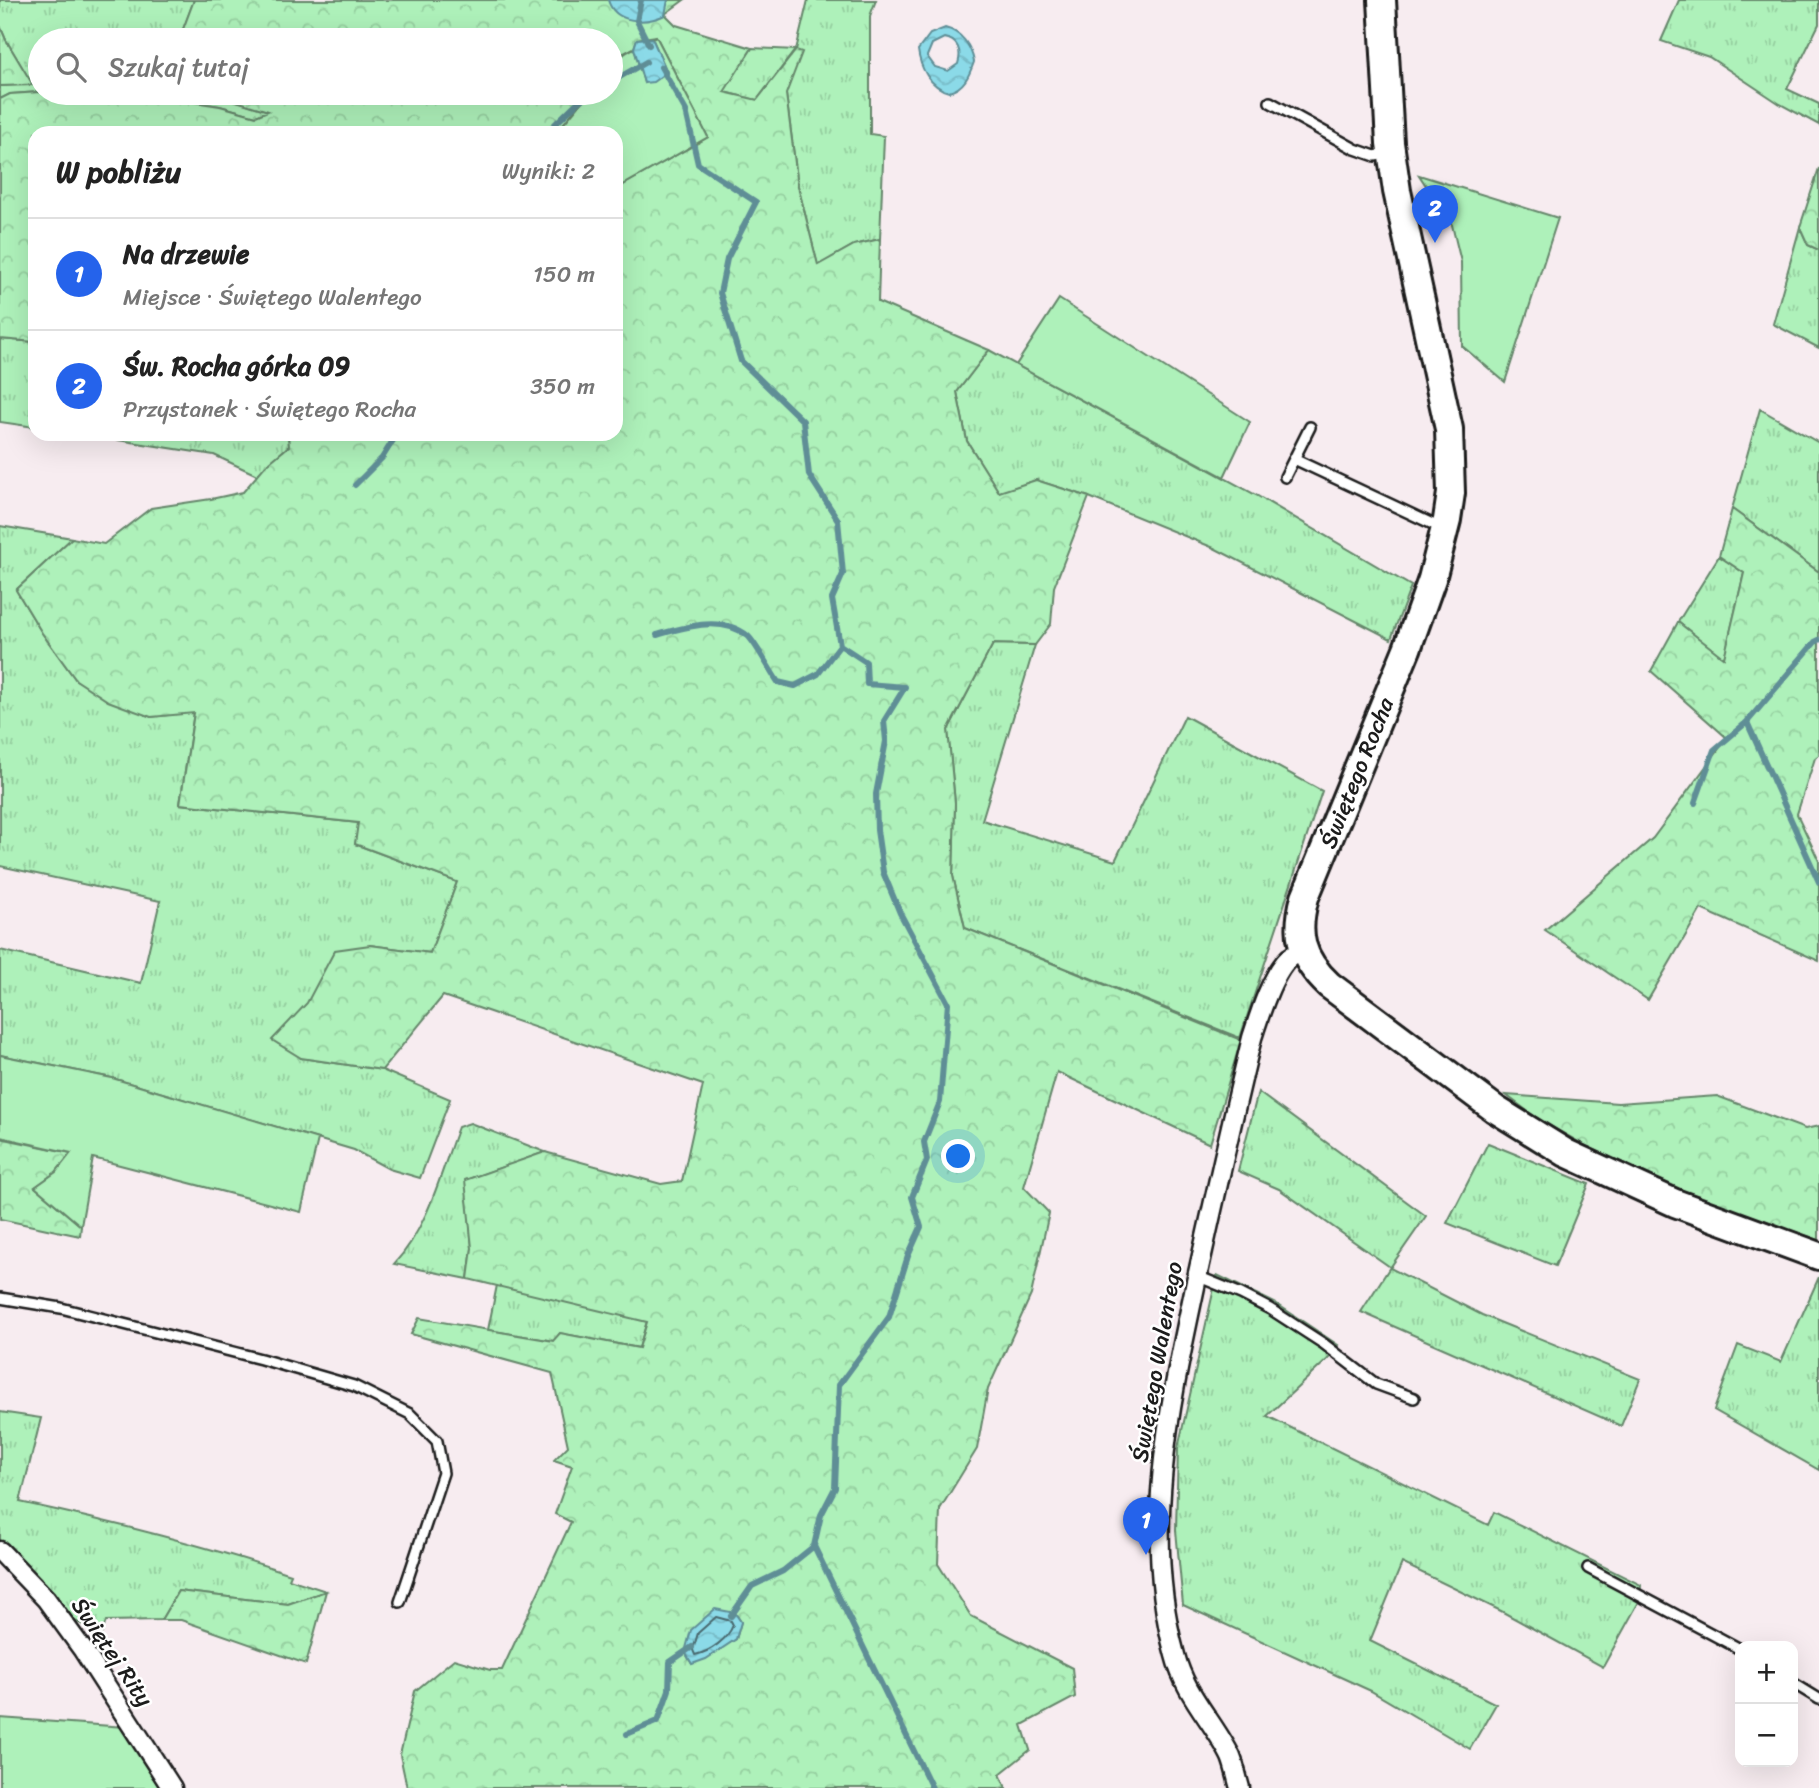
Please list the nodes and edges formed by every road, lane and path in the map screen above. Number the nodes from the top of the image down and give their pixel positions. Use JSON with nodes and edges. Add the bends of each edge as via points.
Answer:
{"nodes":[{"id":1,"x":1382,"y":0,"type":"edge"},
{"id":2,"x":1270,"y":102,"type":"dead end"},
{"id":3,"x":1391,"y":153,"type":"junction"},
{"id":4,"x":1310,"y":427,"type":"dead end"},
{"id":5,"x":1294,"y":459,"type":"junction"},
{"id":6,"x":1285,"y":477,"type":"dead end"},
{"id":7,"x":1446,"y":531,"type":"junction"},
{"id":8,"x":1303,"y":949,"type":"junction"},
{"id":9,"x":1819,"y":1256,"type":"edge"},
{"id":10,"x":1197,"y":1276,"type":"junction"},
{"id":11,"x":0,"y":1298,"type":"edge"},
{"id":12,"x":1414,"y":1398,"type":"dead end"},
{"id":13,"x":0,"y":1551,"type":"edge"},
{"id":14,"x":1588,"y":1568,"type":"dead end"},
{"id":15,"x":400,"y":1602,"type":"dead end"},
{"id":16,"x":1735,"y":1646,"type":"edge"},
{"id":17,"x":1798,"y":1686,"type":"edge"},
{"id":18,"x":1819,"y":1699,"type":"edge"},
{"id":19,"x":173,"y":1788,"type":"edge"},
{"id":20,"x":1240,"y":1788,"type":"edge"}],
"edges":[{"from":1,"to":3,"type":"street","name":"Świętego Rocha"},
{"from":2,"to":3,"type":"lane","via":[[1355,149],[1375,156]]},
{"from":3,"to":7,"type":"street","name":"Świętego Rocha","via":[[1449,429],[1451,493]]},
{"from":4,"to":5,"type":"lane"},
{"from":5,"to":6,"type":"lane"},
{"from":5,"to":7,"type":"lane"},
{"from":7,"to":8,"type":"street","name":"Świętego Rocha","via":[[1407,649],[1306,897],[1300,929]]},
{"from":8,"to":9,"type":"street","via":[[1329,985],[1495,1109],[1566,1153],[1675,1203]]},
{"from":8,"to":10,"type":"street","name":"Świętego Walentego","via":[[1280,971],[1257,1021]]},
{"from":10,"to":12,"type":"lane","via":[[1270,1309],[1376,1384]]},
{"from":10,"to":20,"type":"street","name":"Świętego Walentego","via":[[1163,1452],[1160,1567],[1168,1623],[1184,1682],[1231,1758]]},
{"from":11,"to":15,"type":"lane","via":[[61,1308],[261,1359],[354,1386],[410,1414],[437,1441],[443,1473]]},
{"from":13,"to":19,"type":"street","name":"Świętej Rity","via":[[46,1599]]},
{"from":14,"to":16,"type":"lane"},
{"from":17,"to":18,"type":"lane"}]}
